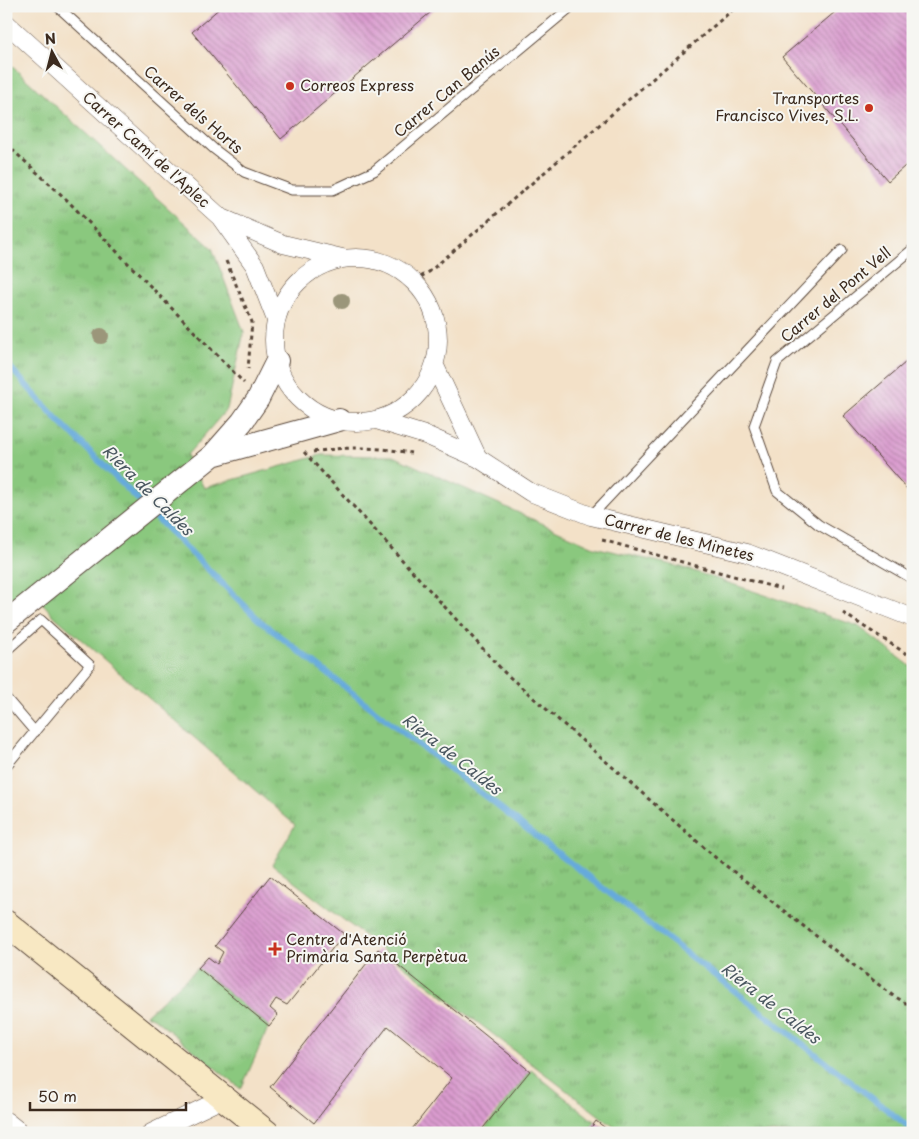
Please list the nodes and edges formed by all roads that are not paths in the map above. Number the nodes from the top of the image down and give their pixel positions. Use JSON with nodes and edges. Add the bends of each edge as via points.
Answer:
{"nodes":[{"id":1,"x":56,"y":6,"type":"edge"},
{"id":2,"x":572,"y":6,"type":"edge"},
{"id":3,"x":6,"y":23,"type":"edge"},
{"id":4,"x":333,"y":190,"type":"joint"},
{"id":5,"x":220,"y":217,"type":"junction"},
{"id":6,"x":913,"y":249,"type":"edge"},
{"id":7,"x":842,"y":250,"type":"dead end"},
{"id":8,"x":342,"y":258,"type":"junction"},
{"id":9,"x":276,"y":320,"type":"junction"},
{"id":10,"x":277,"y":362,"type":"junction"},
{"id":11,"x":435,"y":366,"type":"junction"},
{"id":12,"x":339,"y":420,"type":"junction"},
{"id":13,"x":376,"y":420,"type":"junction"},
{"id":14,"x":478,"y":458,"type":"junction"},
{"id":15,"x":205,"y":462,"type":"junction"},
{"id":16,"x":591,"y":516,"type":"junction"},
{"id":17,"x":913,"y":579,"type":"edge"},
{"id":18,"x":913,"y":618,"type":"edge"},
{"id":19,"x":6,"y":622,"type":"edge"},
{"id":20,"x":6,"y":651,"type":"edge"},
{"id":21,"x":6,"y":698,"type":"edge"},
{"id":22,"x":35,"y":732,"type":"junction"},
{"id":23,"x":6,"y":766,"type":"edge"},
{"id":24,"x":6,"y":923,"type":"edge"},
{"id":25,"x":224,"y":1098,"type":"junction"},
{"id":26,"x":6,"y":1121,"type":"edge"},
{"id":27,"x":21,"y":1133,"type":"edge"},
{"id":28,"x":151,"y":1133,"type":"edge"},
{"id":29,"x":267,"y":1133,"type":"edge"}],
"edges":[{"from":1,"to":4,"type":"lane","name":"Carrer dels Horts","via":[[207,143],[244,172],[292,190]]},
{"from":2,"to":4,"type":"lane","name":"Carrer Can Banús","via":[[374,171]]},
{"from":3,"to":5,"type":"street","name":"Carrer Camí de l'Aplec"},
{"from":5,"to":8,"type":"street","name":"Carrer Camí de l'Aplec","via":[[283,244]]},
{"from":5,"to":9,"type":"street","name":"Carrer Camí de l'Aplec","via":[[255,266]]},
{"from":6,"to":17,"type":"lane","name":"Carrer del Pont Vell","via":[[777,362],[754,426],[777,492],[819,525]]},
{"from":7,"to":16,"type":"lane"},
{"from":8,"to":9,"type":"street","via":[[307,273],[293,286]]},
{"from":8,"to":11,"type":"street","via":[[362,257],[381,261],[399,269],[423,291],[435,314],[439,340]]},
{"from":9,"to":10,"type":"street"},
{"from":10,"to":12,"type":"street","via":[[282,376],[299,399],[324,416]]},
{"from":10,"to":15,"type":"street","via":[[242,422]]},
{"from":11,"to":13,"type":"street","via":[[412,401]]},
{"from":11,"to":14,"type":"street"},
{"from":12,"to":13,"type":"street"},
{"from":12,"to":15,"type":"street","via":[[288,433]]},
{"from":13,"to":14,"type":"street","name":"Carrer de les Minetes","via":[[428,436]]},
{"from":14,"to":16,"type":"street","name":"Carrer de les Minetes","via":[[530,492]]},
{"from":15,"to":19,"type":"street"},
{"from":16,"to":18,"type":"street","name":"Carrer de les Minetes","via":[[747,553]]},
{"from":20,"to":22,"type":"lane","via":[[41,620],[90,666]]},
{"from":21,"to":22,"type":"lane"},
{"from":22,"to":23,"type":"lane"},
{"from":24,"to":25,"type":"main road"},
{"from":25,"to":28,"type":"street"},
{"from":25,"to":29,"type":"main road"},
{"from":26,"to":27,"type":"street"}]}
